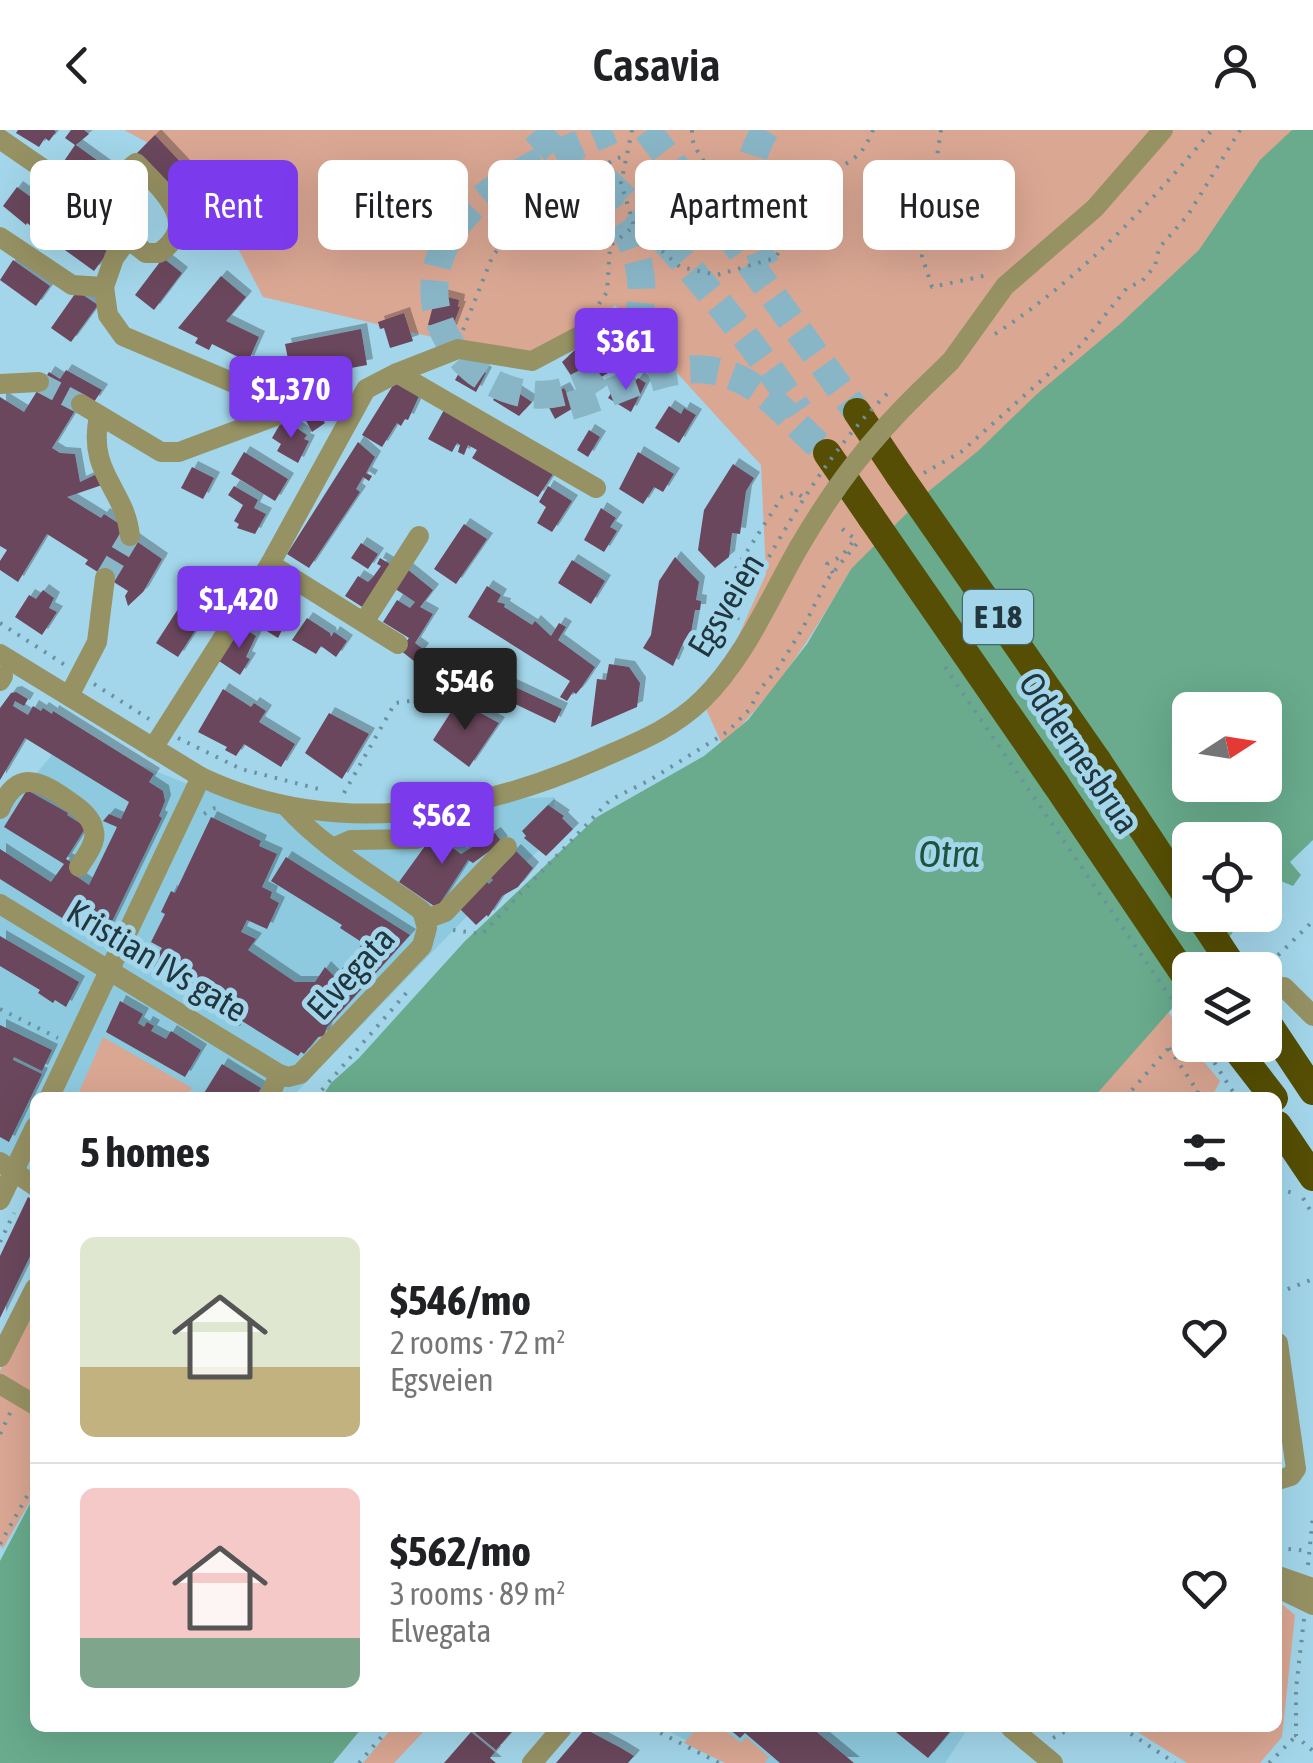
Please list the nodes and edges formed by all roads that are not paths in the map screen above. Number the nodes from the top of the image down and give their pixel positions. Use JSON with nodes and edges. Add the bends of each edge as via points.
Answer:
{"nodes":[{"id":1,"x":1163,"y":130,"type":"edge"},
{"id":2,"x":0,"y":139,"type":"edge"},
{"id":3,"x":30,"y":160,"type":"edge"},
{"id":4,"x":148,"y":176,"type":"edge"},
{"id":5,"x":0,"y":237,"type":"edge"},
{"id":6,"x":120,"y":250,"type":"edge"},
{"id":7,"x":142,"y":250,"type":"edge"},
{"id":8,"x":104,"y":287,"type":"junction"},
{"id":9,"x":583,"y":334,"type":"dead end"},
{"id":10,"x":397,"y":372,"type":"junction"},
{"id":11,"x":38,"y":382,"type":"tunnel mouth"},
{"id":12,"x":0,"y":384,"type":"edge"},
{"id":13,"x":308,"y":400,"type":"junction"},
{"id":14,"x":80,"y":404,"type":"tunnel mouth"},
{"id":15,"x":354,"y":409,"type":"junction"},
{"id":16,"x":857,"y":412,"type":"tunnel mouth"},
{"id":17,"x":99,"y":416,"type":"junction"},
{"id":18,"x":828,"y":453,"type":"tunnel mouth"},
{"id":19,"x":596,"y":488,"type":"dead end"},
{"id":20,"x":130,"y":536,"type":"dead end"},
{"id":21,"x":419,"y":536,"type":"dead end"},
{"id":22,"x":270,"y":564,"type":"junction"},
{"id":23,"x":105,"y":578,"type":"tunnel mouth"},
{"id":24,"x":364,"y":622,"type":"junction"},
{"id":25,"x":398,"y":644,"type":"dead end"},
{"id":26,"x":0,"y":654,"type":"edge"},
{"id":27,"x":69,"y":696,"type":"junction"},
{"id":28,"x":152,"y":748,"type":"junction"},
{"id":29,"x":201,"y":778,"type":"junction"},
{"id":30,"x":286,"y":806,"type":"junction"},
{"id":31,"x":0,"y":809,"type":"edge"},
{"id":32,"x":417,"y":839,"type":"dead end"},
{"id":33,"x":507,"y":847,"type":"dead end"},
{"id":34,"x":332,"y":848,"type":"junction"},
{"id":35,"x":79,"y":867,"type":"dead end"},
{"id":36,"x":1172,"y":874,"type":"edge"},
{"id":37,"x":0,"y":904,"type":"edge"},
{"id":38,"x":427,"y":923,"type":"junction"},
{"id":39,"x":1172,"y":958,"type":"edge"},
{"id":40,"x":111,"y":972,"type":"junction"},
{"id":41,"x":1284,"y":987,"type":"dead end"},
{"id":42,"x":1313,"y":1016,"type":"edge"},
{"id":43,"x":1282,"y":1031,"type":"edge"},
{"id":44,"x":1282,"y":1044,"type":"edge"},
{"id":45,"x":1240,"y":1062,"type":"edge"},
{"id":46,"x":1245,"y":1062,"type":"edge"},
{"id":47,"x":1313,"y":1070,"type":"edge"},
{"id":48,"x":279,"y":1074,"type":"junction"},
{"id":49,"x":1313,"y":1091,"type":"edge"},
{"id":50,"x":52,"y":1092,"type":"edge"},
{"id":51,"x":272,"y":1092,"type":"edge"},
{"id":52,"x":1255,"y":1092,"type":"edge"},
{"id":53,"x":1269,"y":1092,"type":"edge"},
{"id":54,"x":1282,"y":1108,"type":"edge"},
{"id":55,"x":1282,"y":1133,"type":"edge"},
{"id":56,"x":30,"y":1141,"type":"edge"},
{"id":57,"x":1313,"y":1148,"type":"edge"},
{"id":58,"x":19,"y":1175,"type":"edge"},
{"id":59,"x":1307,"y":1186,"type":"edge"},
{"id":60,"x":0,"y":1200,"type":"edge"},
{"id":61,"x":30,"y":1298,"type":"edge"},
{"id":62,"x":0,"y":1358,"type":"edge"},
{"id":63,"x":1282,"y":1371,"type":"edge"},
{"id":64,"x":0,"y":1384,"type":"edge"},
{"id":65,"x":27,"y":1400,"type":"edge"},
{"id":66,"x":1282,"y":1479,"type":"edge"},
{"id":67,"x":1282,"y":1576,"type":"edge"},
{"id":68,"x":1310,"y":1580,"type":"edge"},
{"id":69,"x":1282,"y":1591,"type":"edge"},
{"id":70,"x":1309,"y":1609,"type":"edge"},
{"id":71,"x":559,"y":1732,"type":"edge"},
{"id":72,"x":1016,"y":1732,"type":"edge"},
{"id":73,"x":532,"y":1763,"type":"edge"},
{"id":74,"x":1053,"y":1763,"type":"edge"}],
"edges":[{"from":1,"to":30,"type":"street","name":"Egsveien","bridge":true,"via":[[1095,208],[1005,286],[962,345],[842,476],[730,670],[666,730],[554,777],[458,806],[378,814]]},
{"from":2,"to":3,"type":"street"},
{"from":4,"to":7,"type":"street","via":[[174,204],[178,226],[159,253]]},
{"from":5,"to":8,"type":"street","via":[[72,285]]},
{"from":6,"to":8,"type":"street"},
{"from":8,"to":13,"type":"street","via":[[108,315],[123,336],[241,386]]},
{"from":9,"to":10,"type":"street","via":[[532,360],[458,349]]},
{"from":10,"to":15,"type":"street","via":[[366,389]]},
{"from":10,"to":19,"type":"street"},
{"from":11,"to":12,"type":"street"},
{"from":13,"to":15,"type":"street"},
{"from":13,"to":17,"type":"street","via":[[179,452],[161,452]]},
{"from":14,"to":17,"type":"street"},
{"from":15,"to":22,"type":"street"},
{"from":16,"to":36,"type":"highway","name":"Oddernesbrua","number":"E 18","bridge":true},
{"from":17,"to":20,"type":"street","via":[[97,456]]},
{"from":18,"to":39,"type":"highway","name":"Oddernesbrua","number":"E 18","bridge":true,"via":[[863,528]]},
{"from":21,"to":24,"type":"street"},
{"from":22,"to":24,"type":"street"},
{"from":22,"to":28,"type":"street"},
{"from":23,"to":27,"type":"street","via":[[97,642]]},
{"from":24,"to":25,"type":"street"},
{"from":26,"to":27,"type":"street","name":"Egsveien"},
{"from":27,"to":28,"type":"street","name":"Egsveien"},
{"from":28,"to":29,"type":"street","name":"Egsveien"},
{"from":29,"to":30,"type":"street","name":"Egsveien"},
{"from":29,"to":40,"type":"street"},
{"from":30,"to":34,"type":"street","name":"Elvegata"},
{"from":31,"to":35,"type":"street","name":"Kristian IVs gate","via":[[8,793],[27,782],[66,799],[94,831]]},
{"from":32,"to":34,"type":"street","via":[[344,841]]},
{"from":33,"to":38,"type":"street"},
{"from":34,"to":38,"type":"street","name":"Elvegata","via":[[422,911]]},
{"from":37,"to":40,"type":"street","name":"Kristian IVs gate"},
{"from":38,"to":48,"type":"street","name":"Elvegata","via":[[422,946],[310,1066],[300,1074]]},
{"from":40,"to":48,"type":"street","name":"Kristian IVs gate"},
{"from":40,"to":50,"type":"street"},
{"from":41,"to":42,"type":"street"},
{"from":43,"to":47,"type":"highway"},
{"from":44,"to":49,"type":"highway"},
{"from":45,"to":52,"type":"highway"},
{"from":46,"to":53,"type":"highway"},
{"from":48,"to":51,"type":"street"},
{"from":54,"to":57,"type":"highway"},
{"from":55,"to":59,"type":"highway"},
{"from":56,"to":58,"type":"street"},
{"from":58,"to":60,"type":"street"},
{"from":61,"to":62,"type":"street"},
{"from":63,"to":66,"type":"street","via":[[1296,1469]]},
{"from":64,"to":65,"type":"street"},
{"from":67,"to":68,"type":"street"},
{"from":69,"to":70,"type":"street"},
{"from":71,"to":73,"type":"street"},
{"from":72,"to":74,"type":"street"}]}
